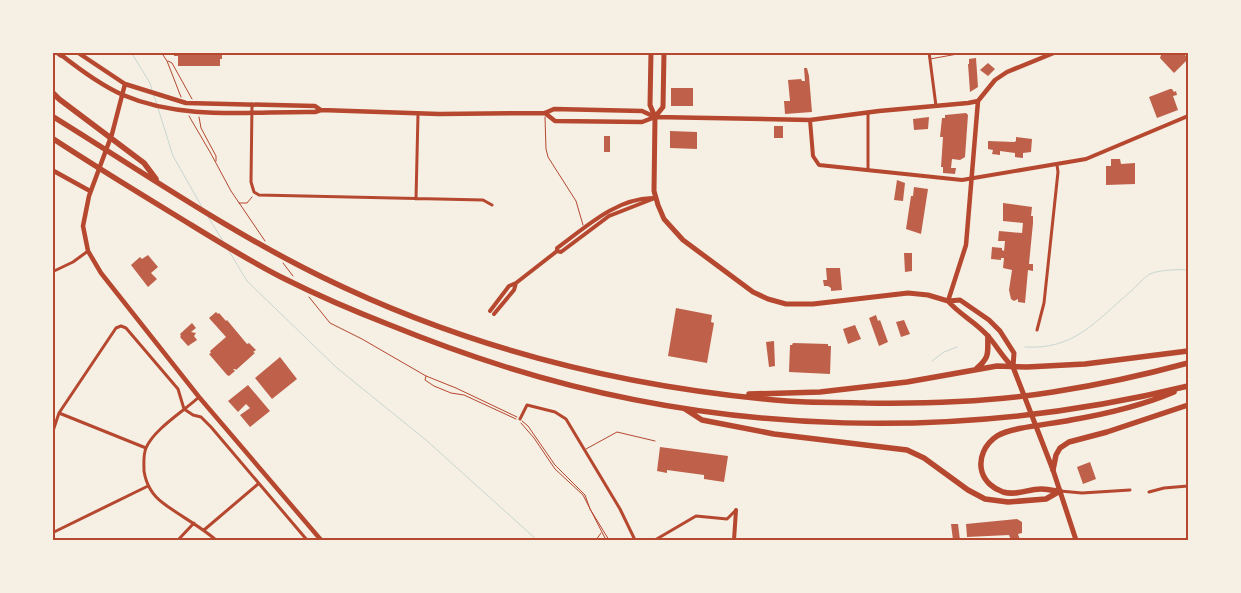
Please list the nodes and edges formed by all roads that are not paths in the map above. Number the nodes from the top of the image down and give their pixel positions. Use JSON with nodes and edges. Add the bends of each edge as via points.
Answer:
{"nodes":[{"id":1,"x":77,"y":52,"type":"edge"},
{"id":2,"x":650,"y":52,"type":"edge"},
{"id":3,"x":664,"y":52,"type":"edge"},
{"id":4,"x":929,"y":52,"type":"edge"},
{"id":5,"x":979,"y":52,"type":"edge"},
{"id":6,"x":1056,"y":52,"type":"edge"},
{"id":7,"x":59,"y":53,"type":"edge"},
{"id":8,"x":963,"y":53,"type":"edge"},
{"id":9,"x":930,"y":59,"type":"junction"},
{"id":10,"x":126,"y":84,"type":"junction"},
{"id":11,"x":52,"y":92,"type":"edge"},
{"id":12,"x":122,"y":94,"type":"junction"},
{"id":13,"x":978,"y":100,"type":"junction"},
{"id":14,"x":252,"y":104,"type":"junction"},
{"id":15,"x":936,"y":106,"type":"junction"},
{"id":16,"x":321,"y":110,"type":"junction"},
{"id":17,"x":252,"y":113,"type":"junction"},
{"id":18,"x":418,"y":113,"type":"junction"},
{"id":19,"x":545,"y":113,"type":"junction"},
{"id":20,"x":868,"y":114,"type":"junction"},
{"id":21,"x":52,"y":116,"type":"edge"},
{"id":22,"x":1188,"y":116,"type":"edge"},
{"id":23,"x":655,"y":117,"type":"junction"},
{"id":24,"x":810,"y":120,"type":"junction"},
{"id":25,"x":52,"y":138,"type":"edge"},
{"id":26,"x":1056,"y":165,"type":"junction"},
{"id":27,"x":52,"y":170,"type":"edge"},
{"id":28,"x":868,"y":170,"type":"junction"},
{"id":29,"x":972,"y":178,"type":"junction"},
{"id":30,"x":160,"y":184,"type":"junction"},
{"id":31,"x":90,"y":191,"type":"junction"},
{"id":32,"x":655,"y":198,"type":"junction"},
{"id":33,"x":416,"y":199,"type":"junction"},
{"id":34,"x":492,"y":205,"type":"dead end"},
{"id":35,"x":586,"y":230,"type":"junction"},
{"id":36,"x":88,"y":251,"type":"junction"},
{"id":37,"x":52,"y":272,"type":"edge"},
{"id":38,"x":948,"y":300,"type":"junction"},
{"id":39,"x":492,"y":312,"type":"dead end"},
{"id":40,"x":1038,"y":330,"type":"dead end"},
{"id":41,"x":988,"y":336,"type":"junction"},
{"id":42,"x":1188,"y":351,"type":"edge"},
{"id":43,"x":1188,"y":363,"type":"edge"},
{"id":44,"x":1013,"y":367,"type":"junction"},
{"id":45,"x":977,"y":368,"type":"junction"},
{"id":46,"x":1188,"y":386,"type":"edge"},
{"id":47,"x":729,"y":394,"type":"junction"},
{"id":48,"x":199,"y":397,"type":"junction"},
{"id":49,"x":1188,"y":405,"type":"edge"},
{"id":50,"x":683,"y":408,"type":"junction"},
{"id":51,"x":184,"y":409,"type":"junction"},
{"id":52,"x":59,"y":413,"type":"junction"},
{"id":53,"x":520,"y":419,"type":"dead end"},
{"id":54,"x":52,"y":434,"type":"edge"},
{"id":55,"x":655,"y":441,"type":"dead end"},
{"id":56,"x":146,"y":448,"type":"junction"},
{"id":57,"x":584,"y":450,"type":"junction"},
{"id":58,"x":1053,"y":470,"type":"junction"},
{"id":59,"x":258,"y":484,"type":"junction"},
{"id":60,"x":148,"y":486,"type":"junction"},
{"id":61,"x":1188,"y":486,"type":"edge"},
{"id":62,"x":1130,"y":490,"type":"dead end"},
{"id":63,"x":1060,"y":492,"type":"junction"},
{"id":64,"x":1148,"y":492,"type":"dead end"},
{"id":65,"x":736,"y":510,"type":"joint"},
{"id":66,"x":194,"y":523,"type":"junction"},
{"id":67,"x":204,"y":530,"type":"junction"},
{"id":68,"x":52,"y":533,"type":"edge"},
{"id":69,"x":178,"y":540,"type":"edge"},
{"id":70,"x":216,"y":540,"type":"edge"},
{"id":71,"x":308,"y":540,"type":"edge"},
{"id":72,"x":320,"y":540,"type":"edge"},
{"id":73,"x":635,"y":540,"type":"edge"},
{"id":74,"x":655,"y":540,"type":"edge"},
{"id":75,"x":734,"y":540,"type":"edge"},
{"id":76,"x":1076,"y":540,"type":"edge"}],
"edges":[{"from":1,"to":10,"type":"main road"},
{"from":2,"to":23,"type":"main road","via":[[650,105]]},
{"from":3,"to":23,"type":"main road","via":[[663,107]]},
{"from":4,"to":9,"type":"street"},
{"from":5,"to":8,"type":"lane"},
{"from":6,"to":13,"type":"main road","via":[[1007,72],[995,80]]},
{"from":7,"to":12,"type":"main road","via":[[91,77]]},
{"from":8,"to":9,"type":"lane"},
{"from":9,"to":15,"type":"street"},
{"from":10,"to":12,"type":"main road"},
{"from":10,"to":14,"type":"main road","via":[[189,103]]},
{"from":11,"to":30,"type":"highway","via":[[144,163]]},
{"from":12,"to":17,"type":"main road","via":[[190,112]]},
{"from":12,"to":31,"type":"main road","via":[[112,134]]},
{"from":13,"to":15,"type":"main road"},
{"from":13,"to":29,"type":"main road"},
{"from":14,"to":16,"type":"main road","via":[[315,106]]},
{"from":14,"to":17,"type":"street"},
{"from":15,"to":20,"type":"main road"},
{"from":16,"to":17,"type":"main road"},
{"from":16,"to":18,"type":"main road"},
{"from":17,"to":33,"type":"street","via":[[251,182],[254,192],[259,195]]},
{"from":18,"to":19,"type":"main road"},
{"from":18,"to":33,"type":"street"},
{"from":19,"to":23,"type":"main road","via":[[554,109],[642,111]]},
{"from":19,"to":23,"type":"main road","via":[[555,121],[642,122]]},
{"from":19,"to":35,"type":"lane","via":[[548,158],[576,201]]},
{"from":20,"to":24,"type":"main road"},
{"from":20,"to":28,"type":"street"},
{"from":21,"to":30,"type":"highway"},
{"from":22,"to":26,"type":"street","via":[[1086,159]]},
{"from":23,"to":24,"type":"main road"},
{"from":23,"to":32,"type":"main road"},
{"from":24,"to":28,"type":"street","via":[[816,163]]},
{"from":25,"to":50,"type":"highway","via":[[171,213],[283,278],[324,297],[438,345],[505,367],[596,391]]},
{"from":26,"to":29,"type":"street"},
{"from":26,"to":40,"type":"street","via":[[1058,172],[1044,303]]},
{"from":27,"to":31,"type":"main road"},
{"from":28,"to":29,"type":"street","via":[[961,180]]},
{"from":29,"to":38,"type":"main road","via":[[966,244]]},
{"from":30,"to":47,"type":"highway","via":[[280,255],[435,326],[573,368],[629,380]]},
{"from":31,"to":36,"type":"main road","via":[[83,226]]},
{"from":32,"to":35,"type":"street","via":[[620,205],[606,212]]},
{"from":32,"to":38,"type":"main road","via":[[664,219],[683,240],[753,292],[768,299],[804,305],[908,293]]},
{"from":33,"to":34,"type":"street","via":[[483,200]]},
{"from":35,"to":39,"type":"street","via":[[516,283],[514,290]]},
{"from":36,"to":37,"type":"street"},
{"from":36,"to":48,"type":"main road","via":[[101,273]]},
{"from":38,"to":41,"type":"main road","via":[[956,311]]},
{"from":38,"to":44,"type":"main road","via":[[960,300],[994,324],[1014,353]]},
{"from":41,"to":44,"type":"main road"},
{"from":41,"to":45,"type":"highway","via":[[988,356]]},
{"from":42,"to":44,"type":"highway","via":[[1085,364]]},
{"from":43,"to":47,"type":"highway","via":[[1051,393],[974,400],[901,403],[789,401]]},
{"from":44,"to":45,"type":"highway"},
{"from":44,"to":58,"type":"main road"},
{"from":45,"to":47,"type":"highway","via":[[907,382],[820,392]]},
{"from":46,"to":50,"type":"highway","via":[[1056,411],[946,422],[827,422],[758,418]]},
{"from":46,"to":63,"type":"highway","via":[[1149,403],[998,435],[984,450],[981,470],[992,487],[1012,493],[1041,489]]},
{"from":48,"to":51,"type":"street"},
{"from":48,"to":72,"type":"main road"},
{"from":49,"to":58,"type":"highway","via":[[1069,442],[1056,455]]},
{"from":50,"to":63,"type":"highway","via":[[702,420],[756,431],[907,450],[924,458],[968,490],[997,502],[1046,499]]},
{"from":51,"to":52,"type":"street","via":[[178,389],[121,326],[116,328]]},
{"from":51,"to":56,"type":"street","via":[[158,432]]},
{"from":51,"to":59,"type":"street","via":[[205,421]]},
{"from":52,"to":54,"type":"street"},
{"from":52,"to":56,"type":"street"},
{"from":53,"to":57,"type":"street","via":[[526,404],[560,414]]},
{"from":55,"to":57,"type":"lane","via":[[617,432]]},
{"from":56,"to":60,"type":"street","via":[[144,461]]},
{"from":57,"to":73,"type":"street","via":[[620,508]]},
{"from":58,"to":63,"type":"main road"},
{"from":59,"to":67,"type":"street"},
{"from":59,"to":71,"type":"street"},
{"from":60,"to":66,"type":"street","via":[[162,503]]},
{"from":60,"to":68,"type":"street"},
{"from":61,"to":64,"type":"street"},
{"from":62,"to":63,"type":"street"},
{"from":63,"to":76,"type":"main road"},
{"from":65,"to":74,"type":"street","via":[[728,519],[696,516]]},
{"from":65,"to":75,"type":"street"},
{"from":66,"to":67,"type":"street"},
{"from":66,"to":69,"type":"street"},
{"from":67,"to":70,"type":"street"}]}
